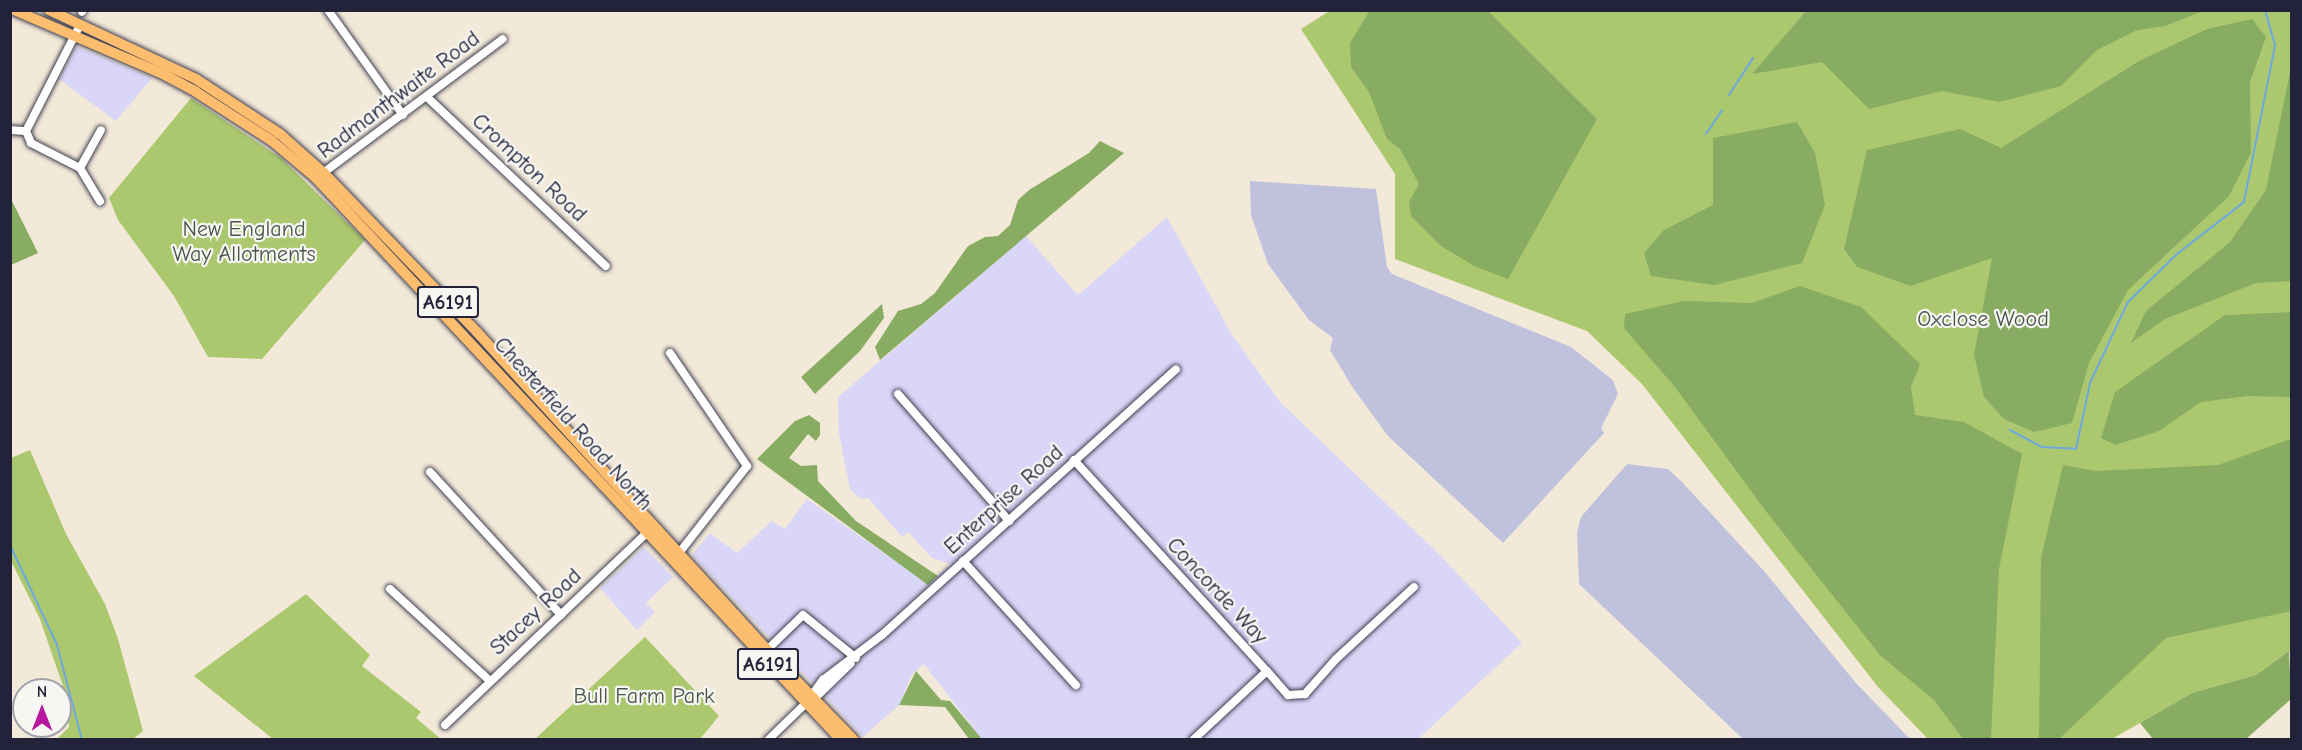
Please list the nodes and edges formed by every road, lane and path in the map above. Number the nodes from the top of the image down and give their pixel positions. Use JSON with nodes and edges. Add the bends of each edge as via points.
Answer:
{"nodes":[{"id":1,"x":14,"y":10,"type":"edge"},
{"id":2,"x":49,"y":10,"type":"edge"},
{"id":3,"x":328,"y":10,"type":"edge"},
{"id":4,"x":77,"y":31,"type":"junction"},
{"id":5,"x":503,"y":39,"type":"dead end"},
{"id":6,"x":427,"y":98,"type":"junction"},
{"id":7,"x":403,"y":115,"type":"junction"},
{"id":8,"x":10,"y":130,"type":"edge"},
{"id":9,"x":101,"y":130,"type":"dead end"},
{"id":10,"x":26,"y":131,"type":"junction"},
{"id":11,"x":80,"y":168,"type":"junction"},
{"id":12,"x":320,"y":176,"type":"junction"},
{"id":13,"x":100,"y":201,"type":"dead end"},
{"id":14,"x":606,"y":266,"type":"dead end"},
{"id":15,"x":670,"y":353,"type":"dead end"},
{"id":16,"x":1176,"y":369,"type":"dead end"},
{"id":17,"x":898,"y":394,"type":"dead end"},
{"id":18,"x":1074,"y":460,"type":"junction"},
{"id":19,"x":430,"y":472,"type":"dead end"},
{"id":20,"x":1009,"y":521,"type":"junction"},
{"id":21,"x":649,"y":530,"type":"junction"},
{"id":22,"x":675,"y":558,"type":"junction"},
{"id":23,"x":963,"y":561,"type":"junction"},
{"id":24,"x":1414,"y":587,"type":"dead end"},
{"id":25,"x":390,"y":589,"type":"dead end"},
{"id":26,"x":561,"y":615,"type":"junction"},
{"id":27,"x":767,"y":650,"type":"junction"},
{"id":28,"x":855,"y":658,"type":"junction"},
{"id":29,"x":1267,"y":671,"type":"junction"},
{"id":30,"x":489,"y":680,"type":"junction"},
{"id":31,"x":1076,"y":685,"type":"dead end"},
{"id":32,"x":814,"y":696,"type":"junction"},
{"id":33,"x":806,"y":703,"type":"junction"},
{"id":34,"x":445,"y":725,"type":"dead end"},
{"id":35,"x":768,"y":740,"type":"edge"},
{"id":36,"x":841,"y":740,"type":"edge"},
{"id":37,"x":854,"y":740,"type":"edge"},
{"id":38,"x":1192,"y":740,"type":"edge"}],
"edges":[{"from":1,"to":4,"type":"main road","name":"Chesterfield Road North","number":"A6191"},
{"from":2,"to":4,"type":"main road","name":"Chesterfield Road North","number":"A6191"},
{"from":3,"to":7,"type":"street"},
{"from":4,"to":10,"type":"street"},
{"from":4,"to":12,"type":"main road","name":"Chesterfield Road North","number":"A6191","via":[[196,79],[280,134]]},
{"from":5,"to":6,"type":"street","name":"Radmanthwaite Road"},
{"from":6,"to":7,"type":"street","name":"Radmanthwaite Road"},
{"from":6,"to":14,"type":"street","name":"Crompton Road"},
{"from":7,"to":12,"type":"street","name":"Radmanthwaite Road"},
{"from":8,"to":10,"type":"street"},
{"from":9,"to":11,"type":"street"},
{"from":10,"to":11,"type":"street","via":[[31,143]]},
{"from":11,"to":13,"type":"street"},
{"from":12,"to":21,"type":"main road","name":"Chesterfield Road North","number":"A6191"},
{"from":15,"to":22,"type":"street","via":[[747,466]]},
{"from":16,"to":18,"type":"street","name":"Enterprise Road"},
{"from":17,"to":20,"type":"street"},
{"from":18,"to":20,"type":"street","name":"Enterprise Road"},
{"from":18,"to":29,"type":"street","name":"Concorde Way"},
{"from":19,"to":26,"type":"street"},
{"from":20,"to":23,"type":"street","name":"Enterprise Road"},
{"from":21,"to":22,"type":"main road","name":"Chesterfield Road North","number":"A6191"},
{"from":21,"to":26,"type":"street","name":"Stacey Road"},
{"from":22,"to":27,"type":"main road","name":"Chesterfield Road North","number":"A6191"},
{"from":22,"to":33,"type":"main road","name":"Chesterfield Road North","number":"A6191"},
{"from":23,"to":28,"type":"street","name":"Enterprise Road"},
{"from":23,"to":31,"type":"street"},
{"from":24,"to":29,"type":"street","via":[[1336,659],[1305,694],[1288,694]]},
{"from":25,"to":30,"type":"street"},
{"from":26,"to":30,"type":"street","name":"Stacey Road"},
{"from":27,"to":28,"type":"street","via":[[803,615]]},
{"from":27,"to":32,"type":"main road","name":"Chesterfield Road North","number":"A6191"},
{"from":28,"to":32,"type":"street","name":"Enterprise Road"},
{"from":29,"to":38,"type":"street","name":"Concorde Way"},
{"from":30,"to":34,"type":"street","name":"Stacey Road"},
{"from":32,"to":33,"type":"street"},
{"from":32,"to":37,"type":"main road","name":"Chesterfield Road North","number":"A6191"},
{"from":33,"to":35,"type":"street"},
{"from":33,"to":36,"type":"main road","name":"Chesterfield Road North","number":"A6191"}]}
